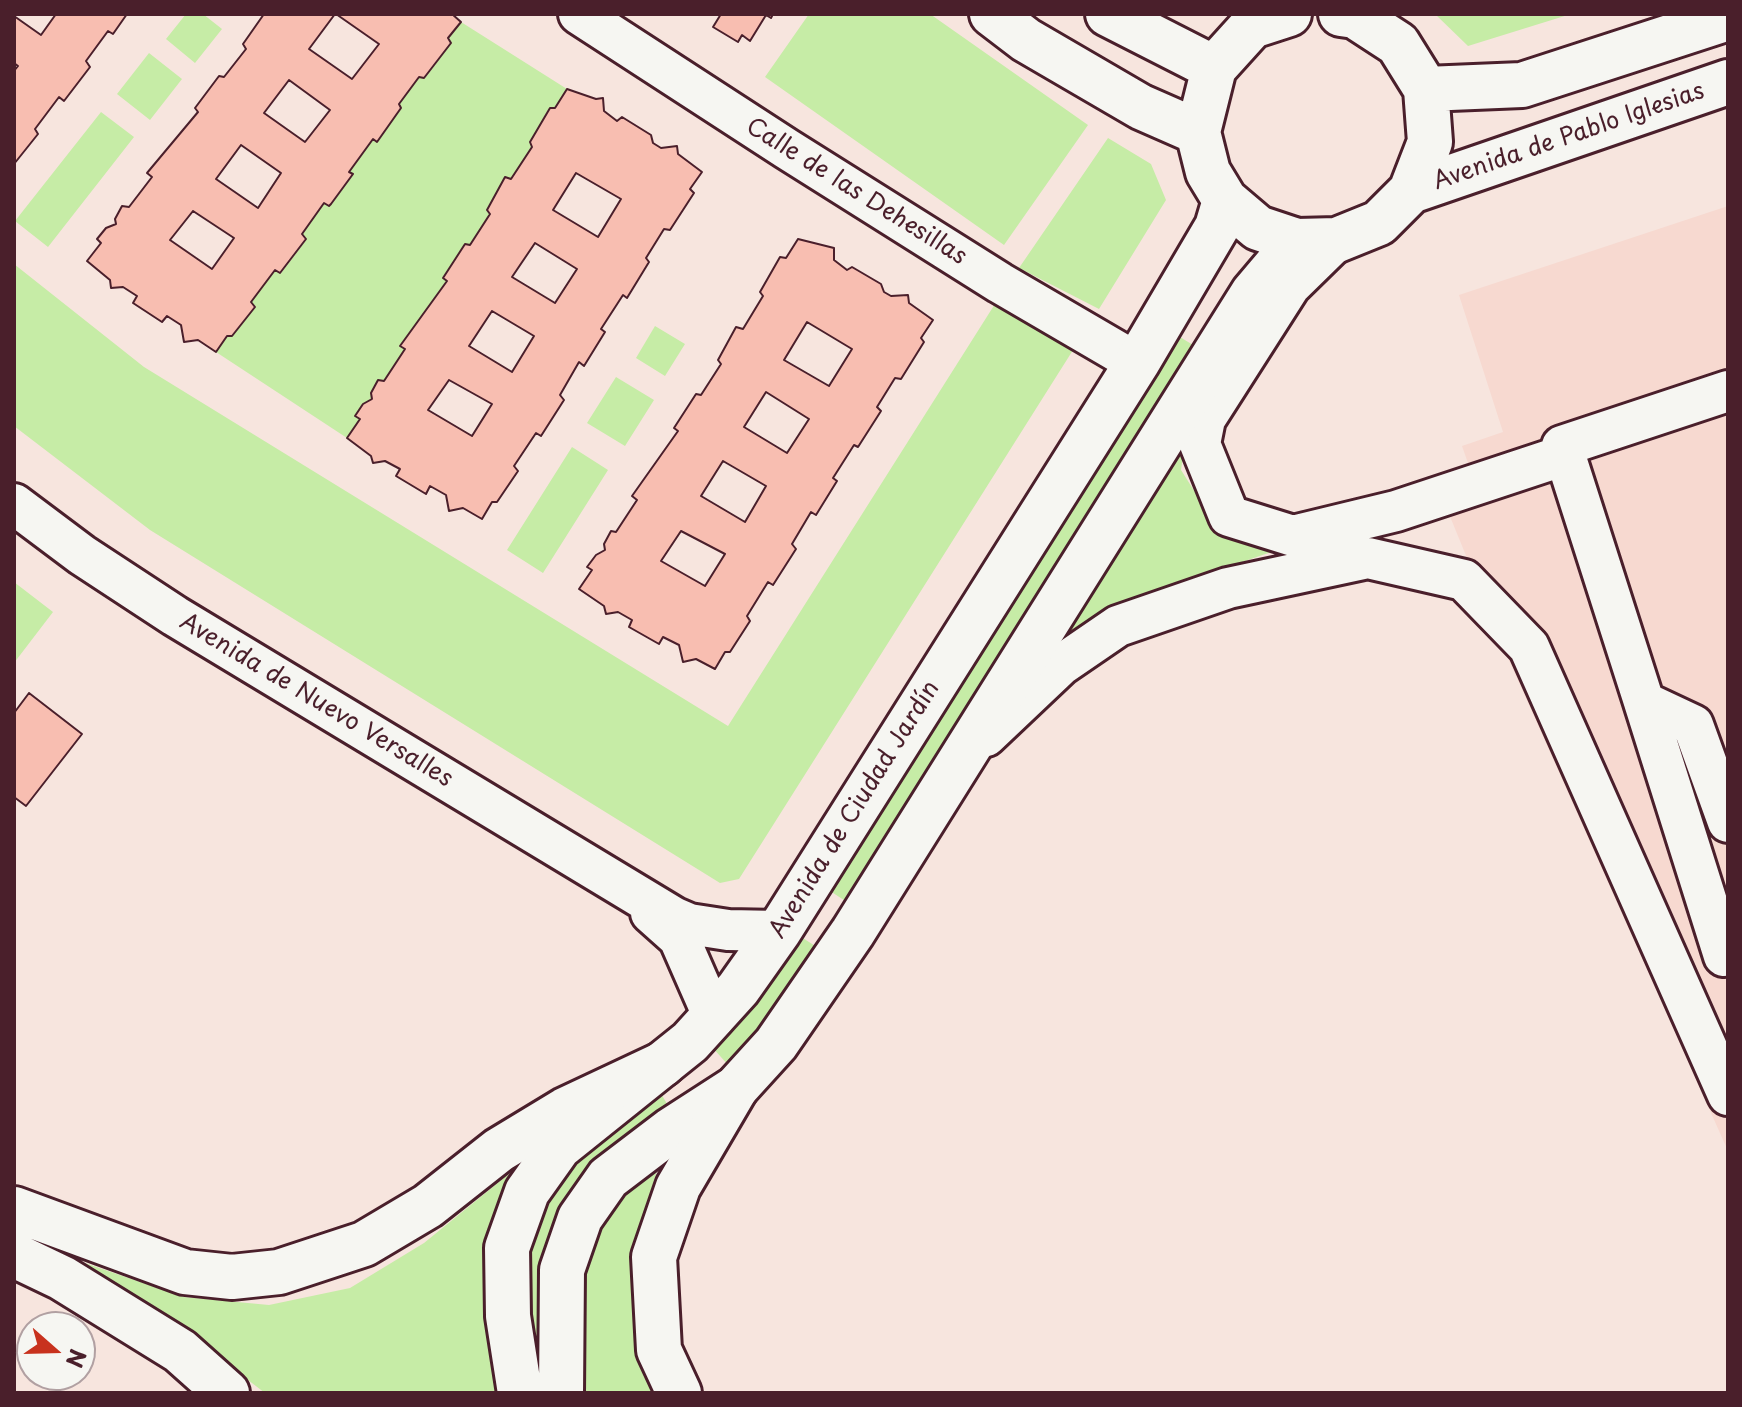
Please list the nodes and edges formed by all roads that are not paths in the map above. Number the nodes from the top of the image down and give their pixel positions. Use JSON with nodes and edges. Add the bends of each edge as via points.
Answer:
{"nodes":[{"id":1,"x":579,"y":14,"type":"edge"},
{"id":2,"x":992,"y":14,"type":"edge"},
{"id":3,"x":1108,"y":14,"type":"edge"},
{"id":4,"x":1289,"y":14,"type":"edge"},
{"id":5,"x":1341,"y":14,"type":"edge"},
{"id":6,"x":1728,"y":18,"type":"edge"},
{"id":7,"x":1214,"y":68,"type":"junction"},
{"id":8,"x":1728,"y":82,"type":"edge"},
{"id":9,"x":1426,"y":89,"type":"junction"},
{"id":10,"x":1198,"y":132,"type":"junction"},
{"id":11,"x":1411,"y":191,"type":"junction"},
{"id":12,"x":1225,"y":200,"type":"junction"},
{"id":13,"x":1317,"y":240,"type":"junction"},
{"id":14,"x":1137,"y":363,"type":"junction"},
{"id":15,"x":1728,"y":391,"type":"edge"},
{"id":16,"x":1564,"y":450,"type":"junction"},
{"id":17,"x":14,"y":504,"type":"edge"},
{"id":18,"x":1396,"y":511,"type":"junction"},
{"id":19,"x":1228,"y":588,"type":"junction"},
{"id":20,"x":1644,"y":702,"type":"junction"},
{"id":21,"x":960,"y":761,"type":"junction"},
{"id":22,"x":1728,"y":822,"type":"edge"},
{"id":23,"x":625,"y":888,"type":"junction"},
{"id":24,"x":779,"y":931,"type":"junction"},
{"id":25,"x":1724,"y":956,"type":"dead end"},
{"id":26,"x":714,"y":1018,"type":"junction"},
{"id":27,"x":663,"y":1064,"type":"junction"},
{"id":28,"x":736,"y":1088,"type":"junction"},
{"id":29,"x":1728,"y":1095,"type":"edge"},
{"id":30,"x":14,"y":1209,"type":"edge"},
{"id":31,"x":14,"y":1255,"type":"edge"},
{"id":32,"x":227,"y":1393,"type":"edge"},
{"id":33,"x":520,"y":1393,"type":"edge"},
{"id":34,"x":561,"y":1393,"type":"edge"},
{"id":35,"x":679,"y":1393,"type":"edge"}],
"edges":[{"from":1,"to":14,"type":"street","name":"Calle de las Dehesillas","via":[[920,233]]},
{"from":2,"to":10,"type":"main road","via":[[1026,40],[1141,107]]},
{"from":3,"to":7,"type":"main road"},
{"from":4,"to":7,"type":"main road","via":[[1252,26]]},
{"from":5,"to":9,"type":"main road","via":[[1355,16],[1398,44]]},
{"from":6,"to":9,"type":"main road","via":[[1522,85]]},
{"from":7,"to":10,"type":"main road"},
{"from":8,"to":11,"type":"main road","name":"Avenida de Pablo Iglesias"},
{"from":9,"to":11,"type":"main road","via":[[1430,142]]},
{"from":10,"to":12,"type":"main road","via":[[1208,172]]},
{"from":11,"to":13,"type":"main road","via":[[1379,223]]},
{"from":12,"to":13,"type":"main road","via":[[1258,228]]},
{"from":12,"to":14,"type":"main road","name":"Avenida de Ciudad Jardín","via":[[1217,227]]},
{"from":13,"to":18,"type":"street","via":[[1205,419],[1200,444],[1229,516],[1293,536]]},
{"from":13,"to":21,"type":"main road","via":[[1253,293]]},
{"from":14,"to":24,"type":"main road","name":"Avenida de Ciudad Jardín"},
{"from":15,"to":16,"type":"street"},
{"from":16,"to":18,"type":"street"},
{"from":16,"to":20,"type":"street"},
{"from":17,"to":23,"type":"street","name":"Avenida de Nuevo Versalles","via":[[175,616]]},
{"from":18,"to":19,"type":"street","via":[[1342,545]]},
{"from":19,"to":21,"type":"street","via":[[1118,626],[1061,665]]},
{"from":19,"to":29,"type":"street","via":[[1368,558],[1464,580],[1529,647]]},
{"from":20,"to":22,"type":"street","via":[[1693,725]]},
{"from":20,"to":25,"type":"street"},
{"from":21,"to":28,"type":"main road","via":[[853,932],[776,1044]]},
{"from":23,"to":24,"type":"street","name":"Avenida de Nuevo Versalles","via":[[689,924]]},
{"from":23,"to":26,"type":"street","name":"Avenida de Nuevo Versalles","via":[[679,938]]},
{"from":24,"to":26,"type":"main road","name":"Avenida de Ciudad Jardín"},
{"from":26,"to":27,"type":"main road","name":"Avenida de Ciudad Jardín"},
{"from":27,"to":30,"type":"main road","via":[[565,1110],[364,1244],[279,1272],[232,1277],[185,1272]]},
{"from":27,"to":33,"type":"main road","name":"Avenida de Ciudad Jardín","via":[[559,1147],[527,1192],[507,1248],[508,1316]]},
{"from":28,"to":34,"type":"main road","via":[[608,1178],[580,1218],[562,1270]]},
{"from":28,"to":35,"type":"main road","via":[[678,1187],[654,1257],[659,1350]]},
{"from":31,"to":32,"type":"main road","via":[[62,1278],[180,1351]]}]}
